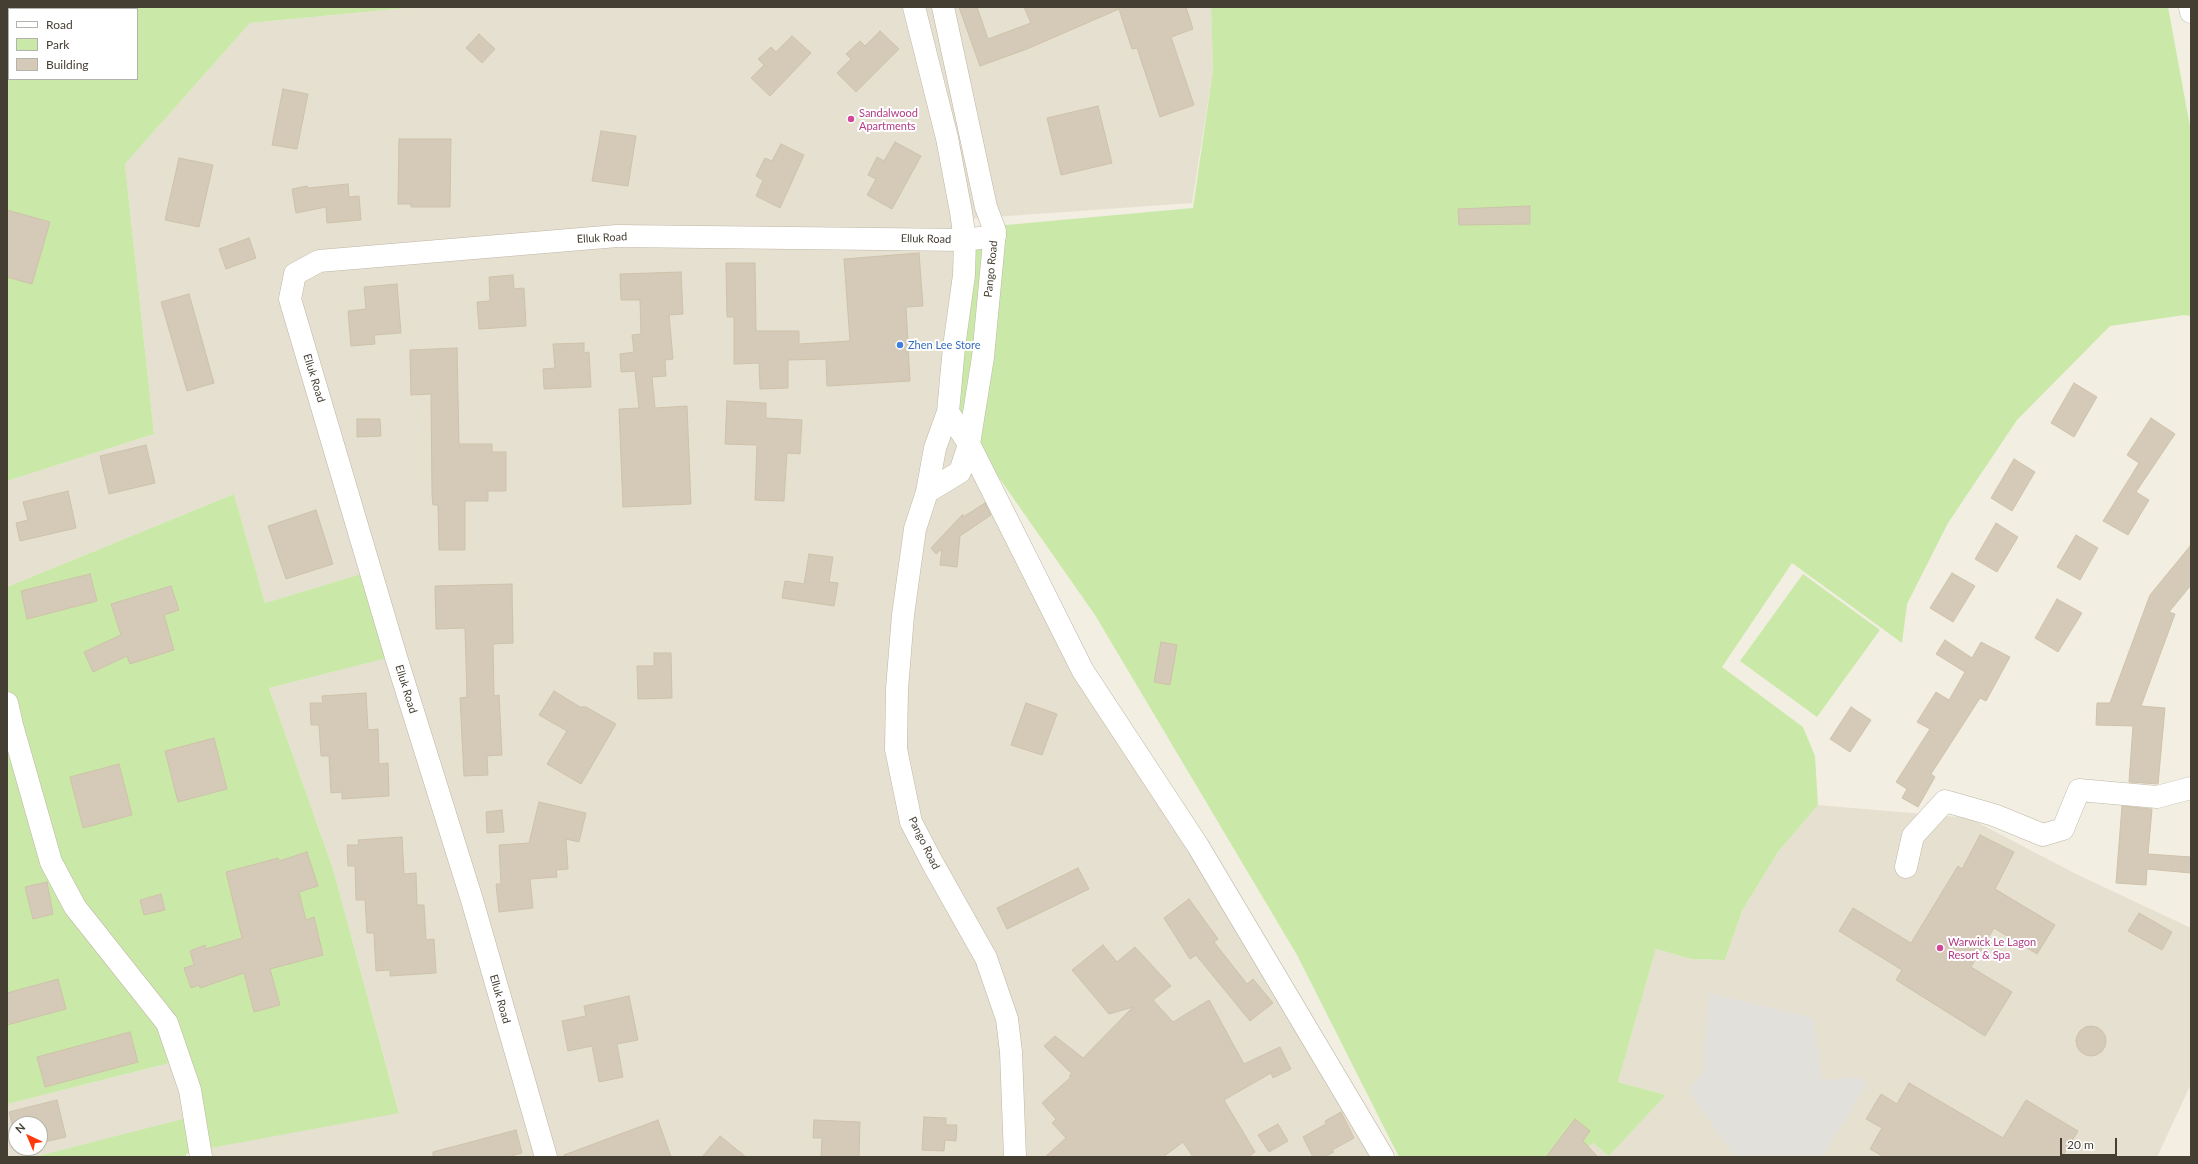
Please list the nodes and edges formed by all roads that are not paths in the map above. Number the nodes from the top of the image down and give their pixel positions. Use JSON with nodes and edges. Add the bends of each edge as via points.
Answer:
{"nodes":[{"id":1,"x":914,"y":7,"type":"edge"},
{"id":2,"x":943,"y":7,"type":"edge"},
{"id":3,"x":2190,"y":7,"type":"edge"},
{"id":4,"x":2191,"y":12,"type":"edge"},
{"id":5,"x":994,"y":236,"type":"junction"},
{"id":6,"x":965,"y":240,"type":"junction"},
{"id":7,"x":948,"y":412,"type":"junction"},
{"id":8,"x":969,"y":444,"type":"junction"},
{"id":9,"x":926,"y":492,"type":"junction"},
{"id":10,"x":7,"y":703,"type":"edge"},
{"id":11,"x":2191,"y":788,"type":"edge"},
{"id":12,"x":1906,"y":868,"type":"dead end"},
{"id":13,"x":201,"y":1157,"type":"edge"},
{"id":14,"x":546,"y":1157,"type":"edge"},
{"id":15,"x":1015,"y":1157,"type":"edge"},
{"id":16,"x":1383,"y":1157,"type":"edge"}],
"edges":[{"from":1,"to":6,"type":"street","name":"Pango Road","via":[[947,138]]},
{"from":2,"to":5,"type":"street","name":"Pango Road"},
{"from":3,"to":4,"type":"street"},
{"from":5,"to":6,"type":"street","name":"Elluk Road"},
{"from":5,"to":8,"type":"street","name":"Pango Road","via":[[982,357]]},
{"from":6,"to":7,"type":"street","name":"Pango Road","via":[[964,275]]},
{"from":6,"to":14,"type":"street","name":"Elluk Road","via":[[617,236],[319,260],[295,274],[290,299],[396,657],[472,900]]},
{"from":7,"to":8,"type":"street"},
{"from":7,"to":9,"type":"street","name":"Pango Road","via":[[935,448]]},
{"from":8,"to":9,"type":"street","name":"Pango Road","via":[[960,472]]},
{"from":8,"to":16,"type":"street","via":[[1083,671],[1198,846]]},
{"from":9,"to":15,"type":"street","name":"Pango Road","via":[[915,529],[903,615],[897,689],[896,749],[911,822],[986,958],[1007,1019],[1012,1052]]},
{"from":10,"to":13,"type":"street","via":[[52,862],[75,907],[167,1023],[190,1090]]},
{"from":11,"to":12,"type":"street","via":[[2157,798],[2079,790],[2063,829],[2043,835],[1994,815],[1945,801],[1913,836]]}]}
